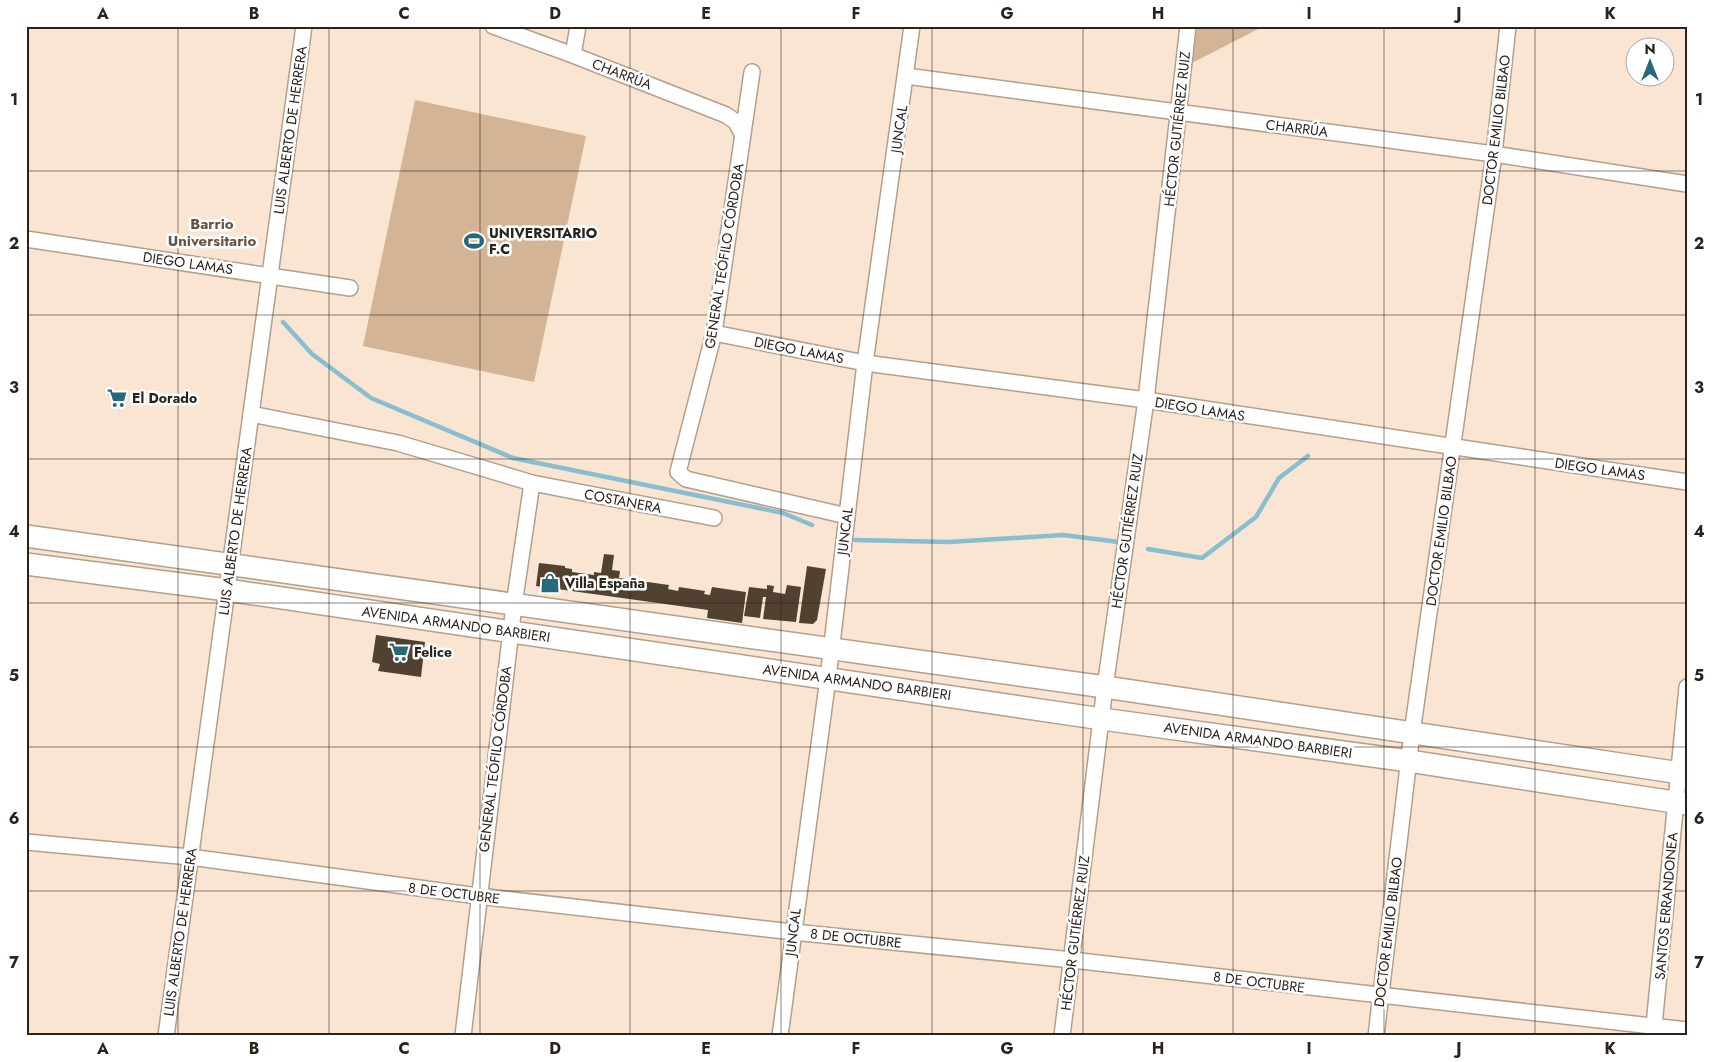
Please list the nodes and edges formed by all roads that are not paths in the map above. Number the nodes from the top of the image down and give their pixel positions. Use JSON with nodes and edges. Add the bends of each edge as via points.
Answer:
{"nodes":[{"id":1,"x":304,"y":26,"type":"edge"},
{"id":2,"x":493,"y":26,"type":"edge"},
{"id":3,"x":578,"y":26,"type":"edge"},
{"id":4,"x":912,"y":26,"type":"edge"},
{"id":5,"x":1188,"y":26,"type":"edge"},
{"id":6,"x":1508,"y":26,"type":"edge"},
{"id":7,"x":573,"y":55,"type":"junction"},
{"id":8,"x":752,"y":72,"type":"dead end"},
{"id":9,"x":906,"y":76,"type":"junction"},
{"id":10,"x":1180,"y":113,"type":"junction"},
{"id":11,"x":742,"y":134,"type":"junction"},
{"id":12,"x":1494,"y":154,"type":"junction"},
{"id":13,"x":1687,"y":184,"type":"edge"},
{"id":14,"x":26,"y":239,"type":"edge"},
{"id":15,"x":270,"y":275,"type":"junction"},
{"id":16,"x":350,"y":288,"type":"dead end"},
{"id":17,"x":714,"y":333,"type":"junction"},
{"id":18,"x":865,"y":363,"type":"junction"},
{"id":19,"x":1146,"y":400,"type":"junction"},
{"id":20,"x":251,"y":414,"type":"junction"},
{"id":21,"x":1453,"y":447,"type":"junction"},
{"id":22,"x":1687,"y":482,"type":"edge"},
{"id":23,"x":532,"y":483,"type":"junction"},
{"id":24,"x":847,"y":516,"type":"junction"},
{"id":25,"x":714,"y":518,"type":"dead end"},
{"id":26,"x":26,"y":536,"type":"edge"},
{"id":27,"x":26,"y":564,"type":"edge"},
{"id":28,"x":230,"y":564,"type":"junction"},
{"id":29,"x":227,"y":590,"type":"junction"},
{"id":30,"x":514,"y":604,"type":"junction"},
{"id":31,"x":511,"y":632,"type":"junction"},
{"id":32,"x":831,"y":649,"type":"junction"},
{"id":33,"x":828,"y":678,"type":"junction"},
{"id":34,"x":1105,"y":687,"type":"junction"},
{"id":35,"x":1687,"y":687,"type":"edge"},
{"id":36,"x":1102,"y":719,"type":"junction"},
{"id":37,"x":1412,"y":733,"type":"junction"},
{"id":38,"x":1409,"y":761,"type":"junction"},
{"id":39,"x":1683,"y":773,"type":"edge"},
{"id":40,"x":1681,"y":804,"type":"edge"},
{"id":41,"x":26,"y":842,"type":"edge"},
{"id":42,"x":190,"y":857,"type":"junction"},
{"id":43,"x":478,"y":896,"type":"junction"},
{"id":44,"x":793,"y":932,"type":"junction"},
{"id":45,"x":1072,"y":960,"type":"junction"},
{"id":46,"x":1381,"y":996,"type":"junction"},
{"id":47,"x":1687,"y":1030,"type":"edge"},
{"id":48,"x":1654,"y":1031,"type":"edge"},
{"id":49,"x":166,"y":1036,"type":"edge"},
{"id":50,"x":463,"y":1036,"type":"edge"},
{"id":51,"x":780,"y":1036,"type":"edge"},
{"id":52,"x":1062,"y":1036,"type":"edge"},
{"id":53,"x":1376,"y":1036,"type":"edge"}],
"edges":[{"from":1,"to":15,"type":"street","name":"LUIS ALBERTO DE HERRERA"},
{"from":2,"to":7,"type":"street","name":"CHARRÚA"},
{"from":3,"to":7,"type":"street"},
{"from":4,"to":9,"type":"street","name":"JUNCAL"},
{"from":5,"to":10,"type":"street","name":"HÉCTOR GUTIÉRREZ RUIZ"},
{"from":6,"to":12,"type":"street","name":"DOCTOR EMILIO BILBAO"},
{"from":7,"to":11,"type":"street","name":"CHARRÚA","via":[[726,115],[736,122]]},
{"from":8,"to":11,"type":"street","name":"GENERAL TEÓFILO CÓRDOBA"},
{"from":9,"to":10,"type":"street","name":"CHARRÚA"},
{"from":9,"to":18,"type":"street","name":"JUNCAL"},
{"from":10,"to":12,"type":"street","name":"CHARRÚA"},
{"from":10,"to":19,"type":"street","name":"HÉCTOR GUTIÉRREZ RUIZ"},
{"from":11,"to":17,"type":"street","name":"GENERAL TEÓFILO CÓRDOBA"},
{"from":12,"to":13,"type":"street","name":"CHARRÚA"},
{"from":12,"to":21,"type":"street","name":"DOCTOR EMILIO BILBAO"},
{"from":14,"to":15,"type":"street","name":"DIEGO LAMAS"},
{"from":15,"to":16,"type":"street","name":"DIEGO LAMAS"},
{"from":15,"to":20,"type":"street","name":"LUIS ALBERTO DE HERRERA"},
{"from":17,"to":18,"type":"street","name":"DIEGO LAMAS"},
{"from":17,"to":24,"type":"street","name":"GENERAL TEÓFILO CÓRDOBA","via":[[678,472],[686,479]]},
{"from":18,"to":19,"type":"street","name":"DIEGO LAMAS"},
{"from":18,"to":24,"type":"street","name":"JUNCAL"},
{"from":19,"to":21,"type":"street","name":"DIEGO LAMAS"},
{"from":19,"to":34,"type":"street","name":"HÉCTOR GUTIÉRREZ RUIZ"},
{"from":20,"to":23,"type":"street","name":"COSTANERA","via":[[398,443]]},
{"from":20,"to":28,"type":"street","name":"LUIS ALBERTO DE HERRERA"},
{"from":21,"to":22,"type":"street","name":"DIEGO LAMAS"},
{"from":21,"to":37,"type":"street","name":"DOCTOR EMILIO BILBAO"},
{"from":23,"to":25,"type":"street","name":"COSTANERA"},
{"from":23,"to":30,"type":"street","name":"GENERAL TEÓFILO CÓRDOBA"},
{"from":24,"to":32,"type":"street","name":"JUNCAL"},
{"from":26,"to":28,"type":"street","name":"AVENIDA ARMANDO BARBIERI"},
{"from":27,"to":29,"type":"street","name":"AVENIDA ARMANDO BARBIERI"},
{"from":28,"to":29,"type":"street","name":"LUIS ALBERTO DE HERRERA"},
{"from":28,"to":30,"type":"street","name":"AVENIDA ARMANDO BARBIERI"},
{"from":29,"to":31,"type":"street","name":"AVENIDA ARMANDO BARBIERI"},
{"from":29,"to":42,"type":"street","name":"LUIS ALBERTO DE HERRERA"},
{"from":30,"to":31,"type":"street","name":"GENERAL TEÓFILO CÓRDOBA"},
{"from":30,"to":32,"type":"street","name":"AVENIDA ARMANDO BARBIERI"},
{"from":31,"to":33,"type":"street","name":"AVENIDA ARMANDO BARBIERI"},
{"from":31,"to":43,"type":"street","name":"GENERAL TEÓFILO CÓRDOBA"},
{"from":32,"to":33,"type":"street","name":"JUNCAL"},
{"from":32,"to":34,"type":"street","name":"AVENIDA ARMANDO BARBIERI"},
{"from":33,"to":36,"type":"street","name":"AVENIDA ARMANDO BARBIERI"},
{"from":33,"to":44,"type":"street","name":"JUNCAL"},
{"from":34,"to":36,"type":"street","name":"HÉCTOR GUTIÉRREZ RUIZ"},
{"from":34,"to":37,"type":"street","name":"AVENIDA ARMANDO BARBIERI"},
{"from":35,"to":39,"type":"street","name":"SANTOS ERRANDONEA"},
{"from":36,"to":38,"type":"street","name":"AVENIDA ARMANDO BARBIERI"},
{"from":36,"to":45,"type":"street","name":"HÉCTOR GUTIÉRREZ RUIZ"},
{"from":37,"to":38,"type":"street","name":"DOCTOR EMILIO BILBAO"},
{"from":37,"to":39,"type":"street","name":"AVENIDA ARMANDO BARBIERI"},
{"from":38,"to":40,"type":"street","name":"AVENIDA ARMANDO BARBIERI"},
{"from":38,"to":46,"type":"street","name":"DOCTOR EMILIO BILBAO"},
{"from":39,"to":40,"type":"street","name":"SANTOS ERRANDONEA"},
{"from":40,"to":48,"type":"street","name":"SANTOS ERRANDONEA"},
{"from":41,"to":42,"type":"street","name":"8 DE OCTUBRE"},
{"from":42,"to":43,"type":"street","name":"8 DE OCTUBRE"},
{"from":42,"to":49,"type":"street","name":"LUIS ALBERTO DE HERRERA"},
{"from":43,"to":44,"type":"street","name":"8 DE OCTUBRE"},
{"from":43,"to":50,"type":"street","name":"GENERAL TEÓFILO CÓRDOBA"},
{"from":44,"to":45,"type":"street","name":"8 DE OCTUBRE"},
{"from":44,"to":51,"type":"street","name":"JUNCAL"},
{"from":45,"to":46,"type":"street","name":"8 DE OCTUBRE"},
{"from":45,"to":52,"type":"street","name":"HÉCTOR GUTIÉRREZ RUIZ"},
{"from":46,"to":48,"type":"street","name":"8 DE OCTUBRE"},
{"from":46,"to":53,"type":"street","name":"DOCTOR EMILIO BILBAO"},
{"from":47,"to":48,"type":"street","name":"8 DE OCTUBRE"}]}
